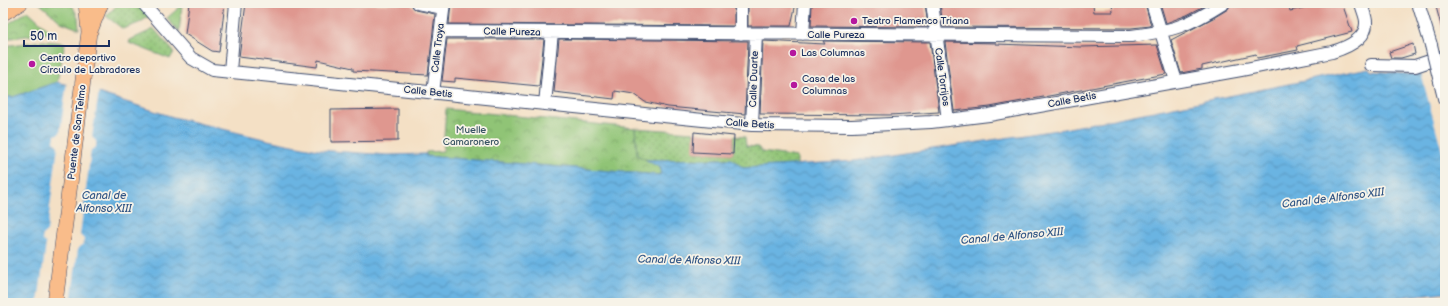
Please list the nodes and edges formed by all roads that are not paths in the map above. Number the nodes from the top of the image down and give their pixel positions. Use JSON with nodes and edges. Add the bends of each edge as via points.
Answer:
{"nodes":[{"id":1,"x":20,"y":3,"type":"edge"},
{"id":2,"x":86,"y":3,"type":"edge"},
{"id":3,"x":101,"y":3,"type":"edge"},
{"id":4,"x":143,"y":3,"type":"edge"},
{"id":5,"x":236,"y":3,"type":"edge"},
{"id":6,"x":418,"y":3,"type":"edge"},
{"id":7,"x":741,"y":3,"type":"edge"},
{"id":8,"x":805,"y":3,"type":"edge"},
{"id":9,"x":932,"y":3,"type":"edge"},
{"id":10,"x":1152,"y":3,"type":"edge"},
{"id":11,"x":1224,"y":3,"type":"edge"},
{"id":12,"x":1361,"y":3,"type":"edge"},
{"id":13,"x":1418,"y":3,"type":"edge"},
{"id":14,"x":444,"y":6,"type":"edge"},
{"id":15,"x":3,"y":12,"type":"edge"},
{"id":16,"x":441,"y":31,"type":"junction"},
{"id":17,"x":552,"y":32,"type":"junction"},
{"id":18,"x":1160,"y":33,"type":"junction"},
{"id":19,"x":741,"y":34,"type":"junction"},
{"id":20,"x":756,"y":34,"type":"junction"},
{"id":21,"x":803,"y":34,"type":"junction"},
{"id":22,"x":936,"y":35,"type":"junction"},
{"id":23,"x":89,"y":38,"type":"junction"},
{"id":24,"x":1445,"y":56,"type":"edge"},
{"id":25,"x":1371,"y":65,"type":"dead end"},
{"id":26,"x":230,"y":71,"type":"junction"},
{"id":27,"x":1176,"y":81,"type":"junction"},
{"id":28,"x":433,"y":93,"type":"junction"},
{"id":29,"x":1445,"y":102,"type":"edge"},
{"id":30,"x":545,"y":104,"type":"junction"},
{"id":31,"x":948,"y":120,"type":"junction"},
{"id":32,"x":752,"y":125,"type":"junction"},
{"id":33,"x":55,"y":303,"type":"edge"}],
"edges":[{"from":1,"to":15,"type":"main road"},
{"from":2,"to":23,"type":"main road","name":"Puente de San Telmo"},
{"from":3,"to":23,"type":"main road","name":"Puente de San Telmo"},
{"from":4,"to":26,"type":"street","name":"Calle Betis","via":[[192,58],[212,70]]},
{"from":5,"to":26,"type":"street"},
{"from":6,"to":14,"type":"street"},
{"from":7,"to":19,"type":"street"},
{"from":8,"to":21,"type":"street"},
{"from":9,"to":22,"type":"street","name":"Calle Torrijos"},
{"from":10,"to":18,"type":"street"},
{"from":11,"to":18,"type":"street","name":"Calle Pureza","via":[[1185,26]]},
{"from":12,"to":27,"type":"street","name":"Calle Betis","via":[[1366,21],[1363,33],[1341,50]]},
{"from":13,"to":29,"type":"street","bridge":true},
{"from":14,"to":16,"type":"street","name":"Calle Troya"},
{"from":16,"to":17,"type":"street","name":"Calle Pureza"},
{"from":16,"to":28,"type":"street","name":"Calle Troya"},
{"from":17,"to":19,"type":"street","name":"Calle Pureza"},
{"from":17,"to":30,"type":"street"},
{"from":18,"to":22,"type":"street","name":"Calle Pureza","via":[[1131,36]]},
{"from":18,"to":27,"type":"street"},
{"from":19,"to":20,"type":"street","name":"Calle Pureza"},
{"from":20,"to":21,"type":"street","name":"Calle Pureza"},
{"from":20,"to":32,"type":"street","name":"Calle Duarte"},
{"from":21,"to":22,"type":"street","name":"Calle Pureza"},
{"from":22,"to":31,"type":"street","name":"Calle Torrijos"},
{"from":23,"to":33,"type":"main road","name":"Puente de San Telmo"},
{"from":24,"to":25,"type":"street","via":[[1415,66]]},
{"from":26,"to":28,"type":"street","name":"Calle Betis"},
{"from":27,"to":31,"type":"street","name":"Calle Betis","via":[[1017,111]]},
{"from":28,"to":30,"type":"street","name":"Calle Betis"},
{"from":30,"to":32,"type":"street","name":"Calle Betis"},
{"from":31,"to":32,"type":"street","name":"Calle Betis","via":[[852,126]]}]}
